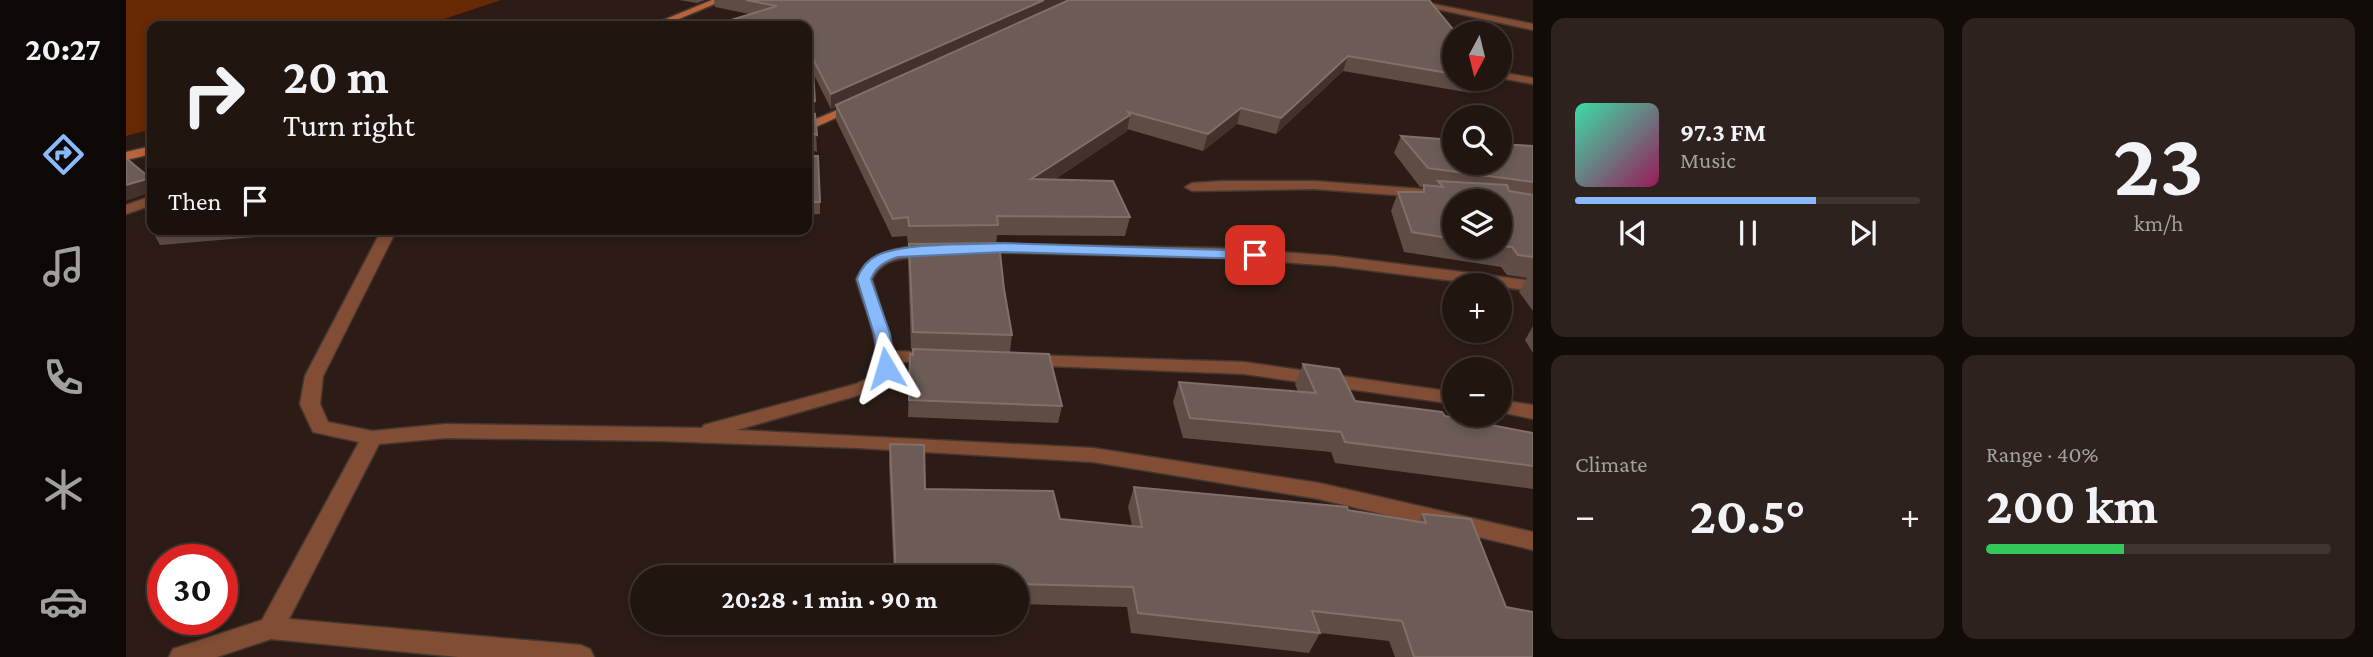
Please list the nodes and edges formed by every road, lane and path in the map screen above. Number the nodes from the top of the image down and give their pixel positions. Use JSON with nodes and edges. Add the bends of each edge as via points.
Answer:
{"nodes":[{"id":1,"x":720,"y":0,"type":"edge"},
{"id":2,"x":1400,"y":0,"type":"edge"},
{"id":3,"x":1427,"y":5,"type":"junction"},
{"id":4,"x":1434,"y":14,"type":"edge"},
{"id":5,"x":667,"y":21,"type":"edge"},
{"id":6,"x":1533,"y":27,"type":"edge"},
{"id":7,"x":1512,"y":77,"type":"edge"},
{"id":8,"x":1533,"y":81,"type":"edge"},
{"id":9,"x":867,"y":100,"type":"edge"},
{"id":10,"x":812,"y":125,"type":"edge"},
{"id":11,"x":147,"y":151,"type":"edge"},
{"id":12,"x":126,"y":156,"type":"edge"},
{"id":13,"x":1192,"y":187,"type":"dead end"},
{"id":14,"x":1442,"y":195,"type":"edge"},
{"id":15,"x":147,"y":202,"type":"edge"},
{"id":16,"x":126,"y":210,"type":"edge"},
{"id":17,"x":387,"y":235,"type":"edge"},
{"id":18,"x":1533,"y":286,"type":"edge"},
{"id":19,"x":885,"y":356,"type":"junction"},
{"id":20,"x":954,"y":358,"type":"edge"},
{"id":21,"x":1009,"y":360,"type":"edge"},
{"id":22,"x":1442,"y":396,"type":"edge"},
{"id":23,"x":1512,"y":408,"type":"edge"},
{"id":24,"x":1533,"y":412,"type":"edge"},
{"id":25,"x":694,"y":435,"type":"junction"},
{"id":26,"x":372,"y":438,"type":"junction"},
{"id":27,"x":1533,"y":541,"type":"edge"},
{"id":28,"x":271,"y":628,"type":"junction"},
{"id":29,"x":182,"y":657,"type":"edge"},
{"id":30,"x":581,"y":657,"type":"edge"}],
"edges":[{"from":1,"to":5,"type":"main road"},
{"from":2,"to":3,"type":"street"},
{"from":3,"to":4,"type":"street"},
{"from":3,"to":6,"type":"street"},
{"from":7,"to":8,"type":"street"},
{"from":9,"to":10,"type":"main road"},
{"from":11,"to":12,"type":"main road"},
{"from":13,"to":14,"type":"street","via":[[1253,182],[1334,184]]},
{"from":15,"to":16,"type":"street"},
{"from":17,"to":26,"type":"street","via":[[314,376],[310,404],[320,427]]},
{"from":18,"to":19,"type":"street","via":[[1335,261],[1228,253],[1004,248],[897,253],[868,268],[864,279]]},
{"from":19,"to":20,"type":"street"},
{"from":19,"to":25,"type":"street","via":[[882,378],[863,388]]},
{"from":21,"to":22,"type":"street","via":[[1244,368]]},
{"from":23,"to":24,"type":"street"},
{"from":25,"to":26,"type":"street","via":[[446,432]]},
{"from":25,"to":27,"type":"street","via":[[1093,455],[1320,491]]},
{"from":26,"to":28,"type":"street"},
{"from":28,"to":29,"type":"street"},
{"from":28,"to":30,"type":"street"}]}
